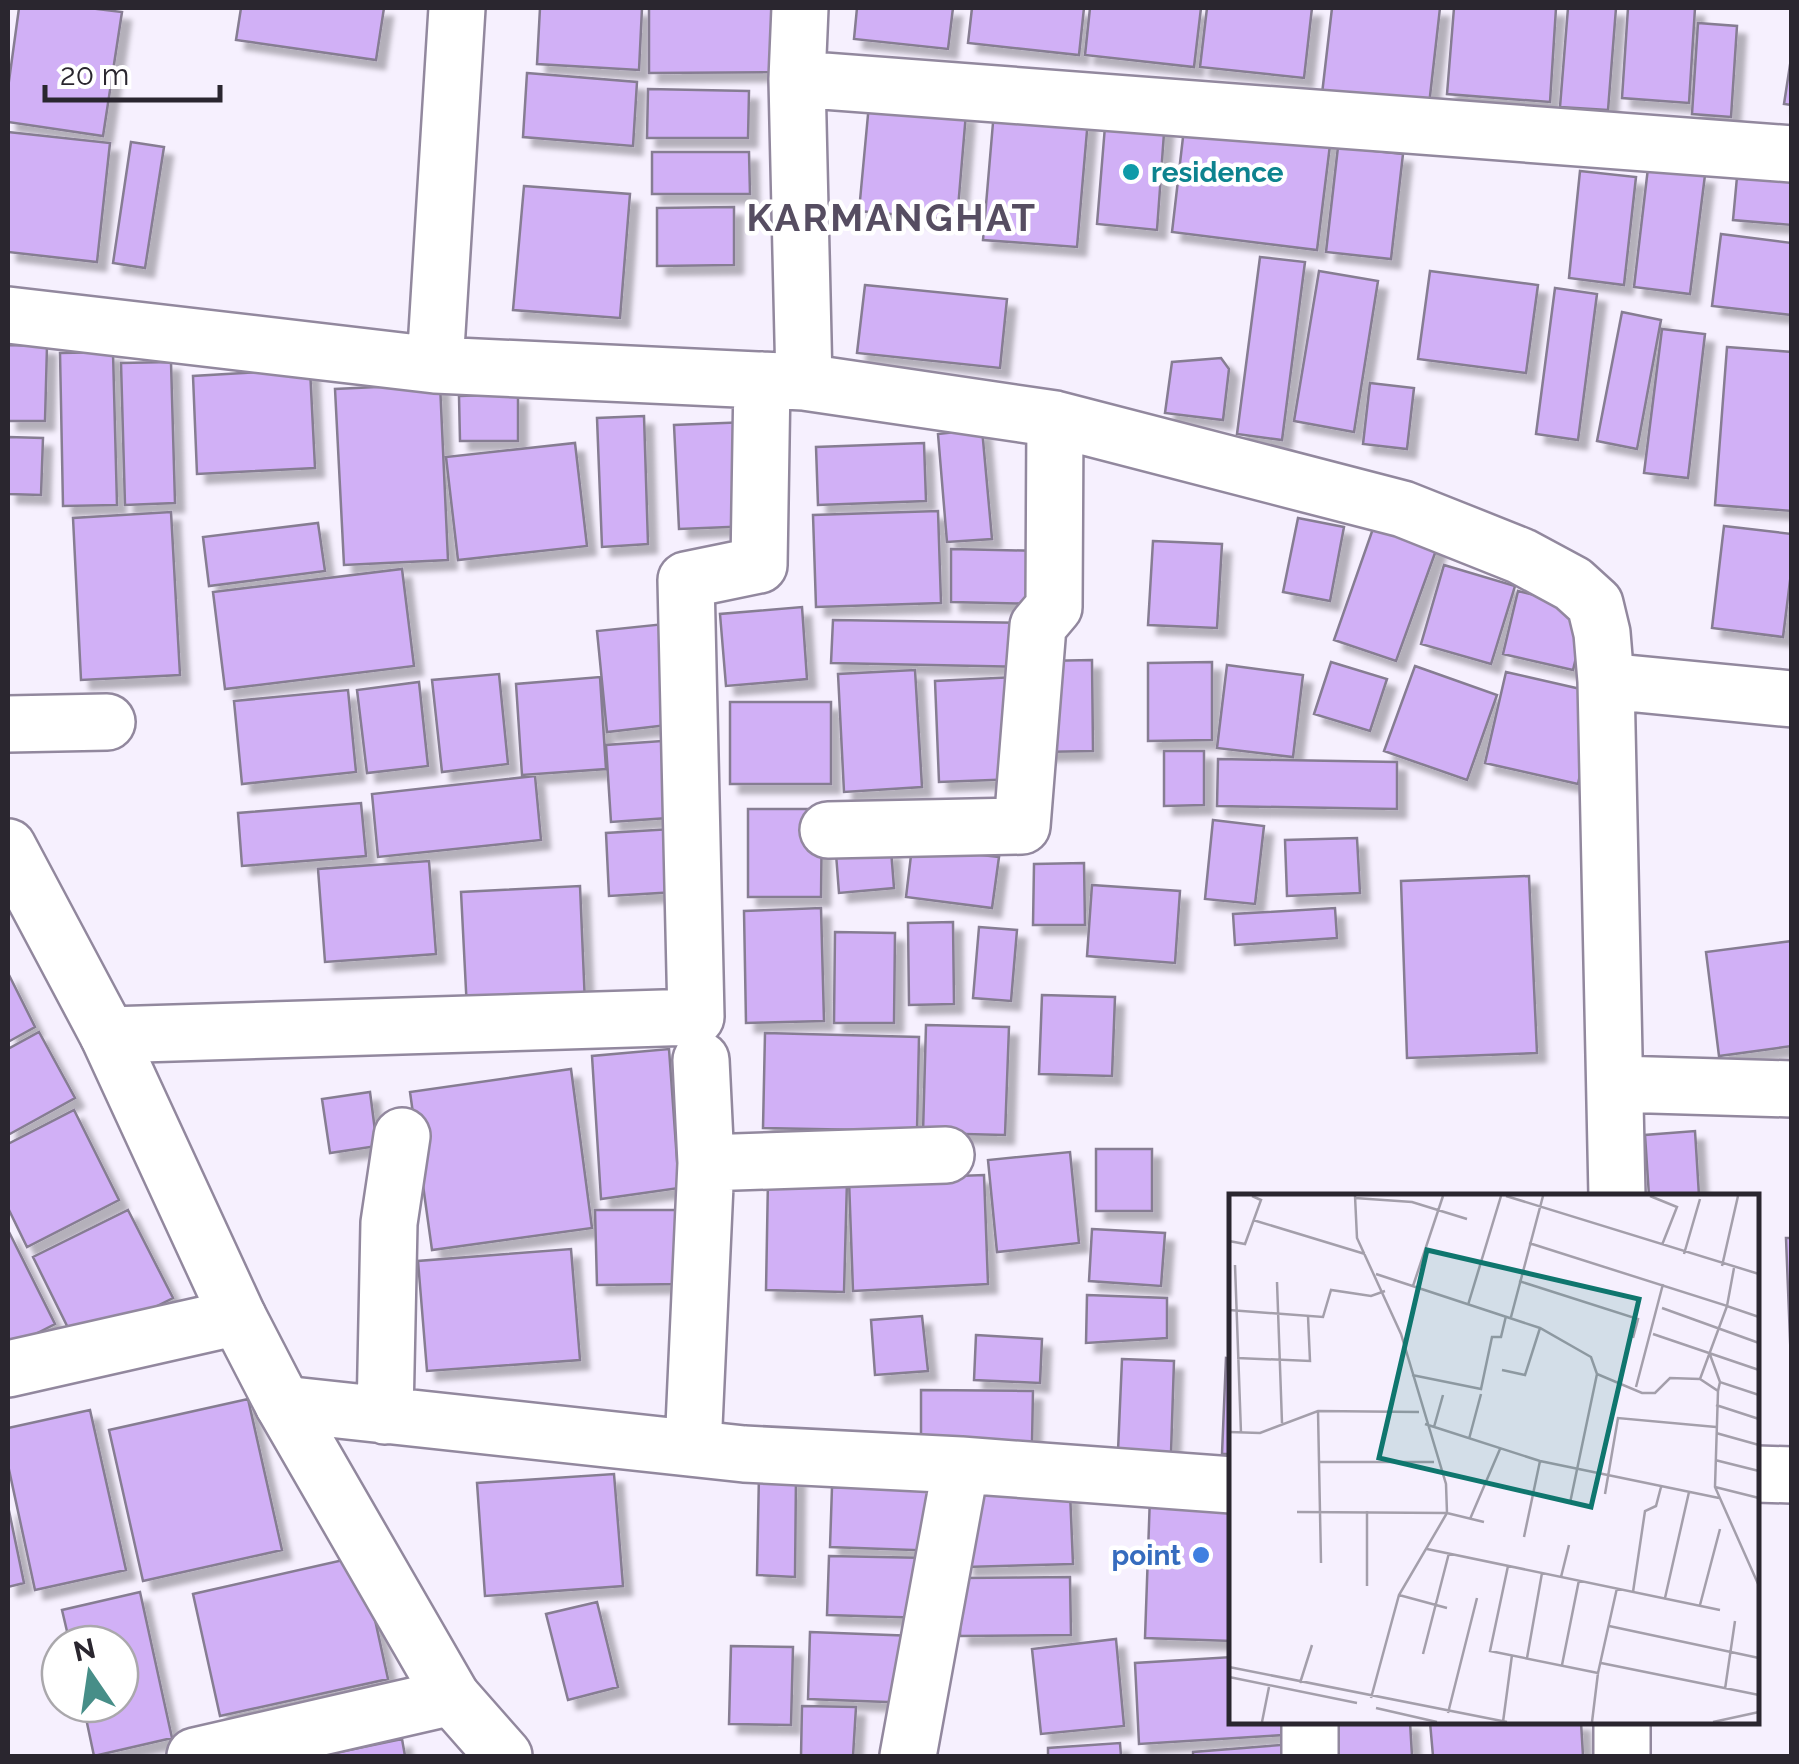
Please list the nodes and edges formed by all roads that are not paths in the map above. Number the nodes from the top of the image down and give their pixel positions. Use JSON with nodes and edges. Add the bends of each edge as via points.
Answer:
{"nodes":[{"id":1,"x":456,"y":8,"type":"edge"},
{"id":2,"x":800,"y":8,"type":"edge"},
{"id":3,"x":797,"y":79,"type":"junction"},
{"id":4,"x":1792,"y":154,"type":"edge"},
{"id":5,"x":8,"y":315,"type":"edge"},
{"id":6,"x":434,"y":365,"type":"junction"},
{"id":7,"x":783,"y":381,"type":"junction"},
{"id":8,"x":1054,"y":419,"type":"junction"},
{"id":9,"x":1606,"y":681,"type":"junction"},
{"id":10,"x":1792,"y":699,"type":"edge"},
{"id":11,"x":107,"y":722,"type":"dead end"},
{"id":12,"x":8,"y":724,"type":"edge"},
{"id":13,"x":828,"y":830,"type":"dead end"},
{"id":14,"x":8,"y":847,"type":"edge"},
{"id":15,"x":108,"y":1036,"type":"junction"},
{"id":16,"x":701,"y":1060,"type":"dead end"},
{"id":17,"x":1616,"y":1084,"type":"junction"},
{"id":18,"x":1792,"y":1089,"type":"edge"},
{"id":19,"x":402,"y":1136,"type":"dead end"},
{"id":20,"x":946,"y":1154,"type":"dead end"},
{"id":21,"x":706,"y":1163,"type":"junction"},
{"id":22,"x":1617,"y":1194,"type":"edge"},
{"id":23,"x":238,"y":1317,"type":"junction"},
{"id":24,"x":8,"y":1369,"type":"edge"},
{"id":25,"x":283,"y":1404,"type":"junction"},
{"id":26,"x":385,"y":1416,"type":"junction"},
{"id":27,"x":693,"y":1448,"type":"junction"},
{"id":28,"x":961,"y":1466,"type":"junction"},
{"id":29,"x":1759,"y":1474,"type":"edge"},
{"id":30,"x":1792,"y":1475,"type":"edge"},
{"id":31,"x":1229,"y":1485,"type":"edge"},
{"id":32,"x":452,"y":1696,"type":"junction"},
{"id":33,"x":1310,"y":1724,"type":"edge"},
{"id":34,"x":1622,"y":1724,"type":"edge"},
{"id":35,"x":195,"y":1756,"type":"edge"},
{"id":36,"x":504,"y":1756,"type":"edge"},
{"id":37,"x":908,"y":1756,"type":"edge"},
{"id":38,"x":1310,"y":1756,"type":"edge"},
{"id":39,"x":1622,"y":1756,"type":"edge"}],
"edges":[{"from":1,"to":6,"type":"street"},
{"from":2,"to":3,"type":"street"},
{"from":3,"to":4,"type":"street"},
{"from":3,"to":7,"type":"street"},
{"from":5,"to":6,"type":"street"},
{"from":6,"to":7,"type":"street"},
{"from":7,"to":8,"type":"street"},
{"from":7,"to":15,"type":"street","via":[[758,565],[686,580],[696,1018]]},
{"from":8,"to":9,"type":"street","via":[[1403,509],[1521,556],[1595,604]]},
{"from":8,"to":13,"type":"street","via":[[1054,608],[1038,626],[1022,826]]},
{"from":9,"to":10,"type":"street"},
{"from":9,"to":17,"type":"street"},
{"from":11,"to":12,"type":"street"},
{"from":14,"to":15,"type":"street"},
{"from":15,"to":23,"type":"street"},
{"from":16,"to":21,"type":"street"},
{"from":17,"to":18,"type":"street"},
{"from":17,"to":22,"type":"street"},
{"from":19,"to":26,"type":"street","via":[[389,1223]]},
{"from":20,"to":21,"type":"street"},
{"from":21,"to":27,"type":"street"},
{"from":23,"to":24,"type":"street"},
{"from":23,"to":25,"type":"street"},
{"from":25,"to":26,"type":"street"},
{"from":25,"to":32,"type":"street"},
{"from":26,"to":27,"type":"street"},
{"from":27,"to":28,"type":"street"},
{"from":28,"to":31,"type":"street"},
{"from":28,"to":37,"type":"street"},
{"from":29,"to":30,"type":"street"},
{"from":32,"to":35,"type":"street"},
{"from":32,"to":36,"type":"street"},
{"from":33,"to":38,"type":"street"},
{"from":34,"to":39,"type":"street"}]}
